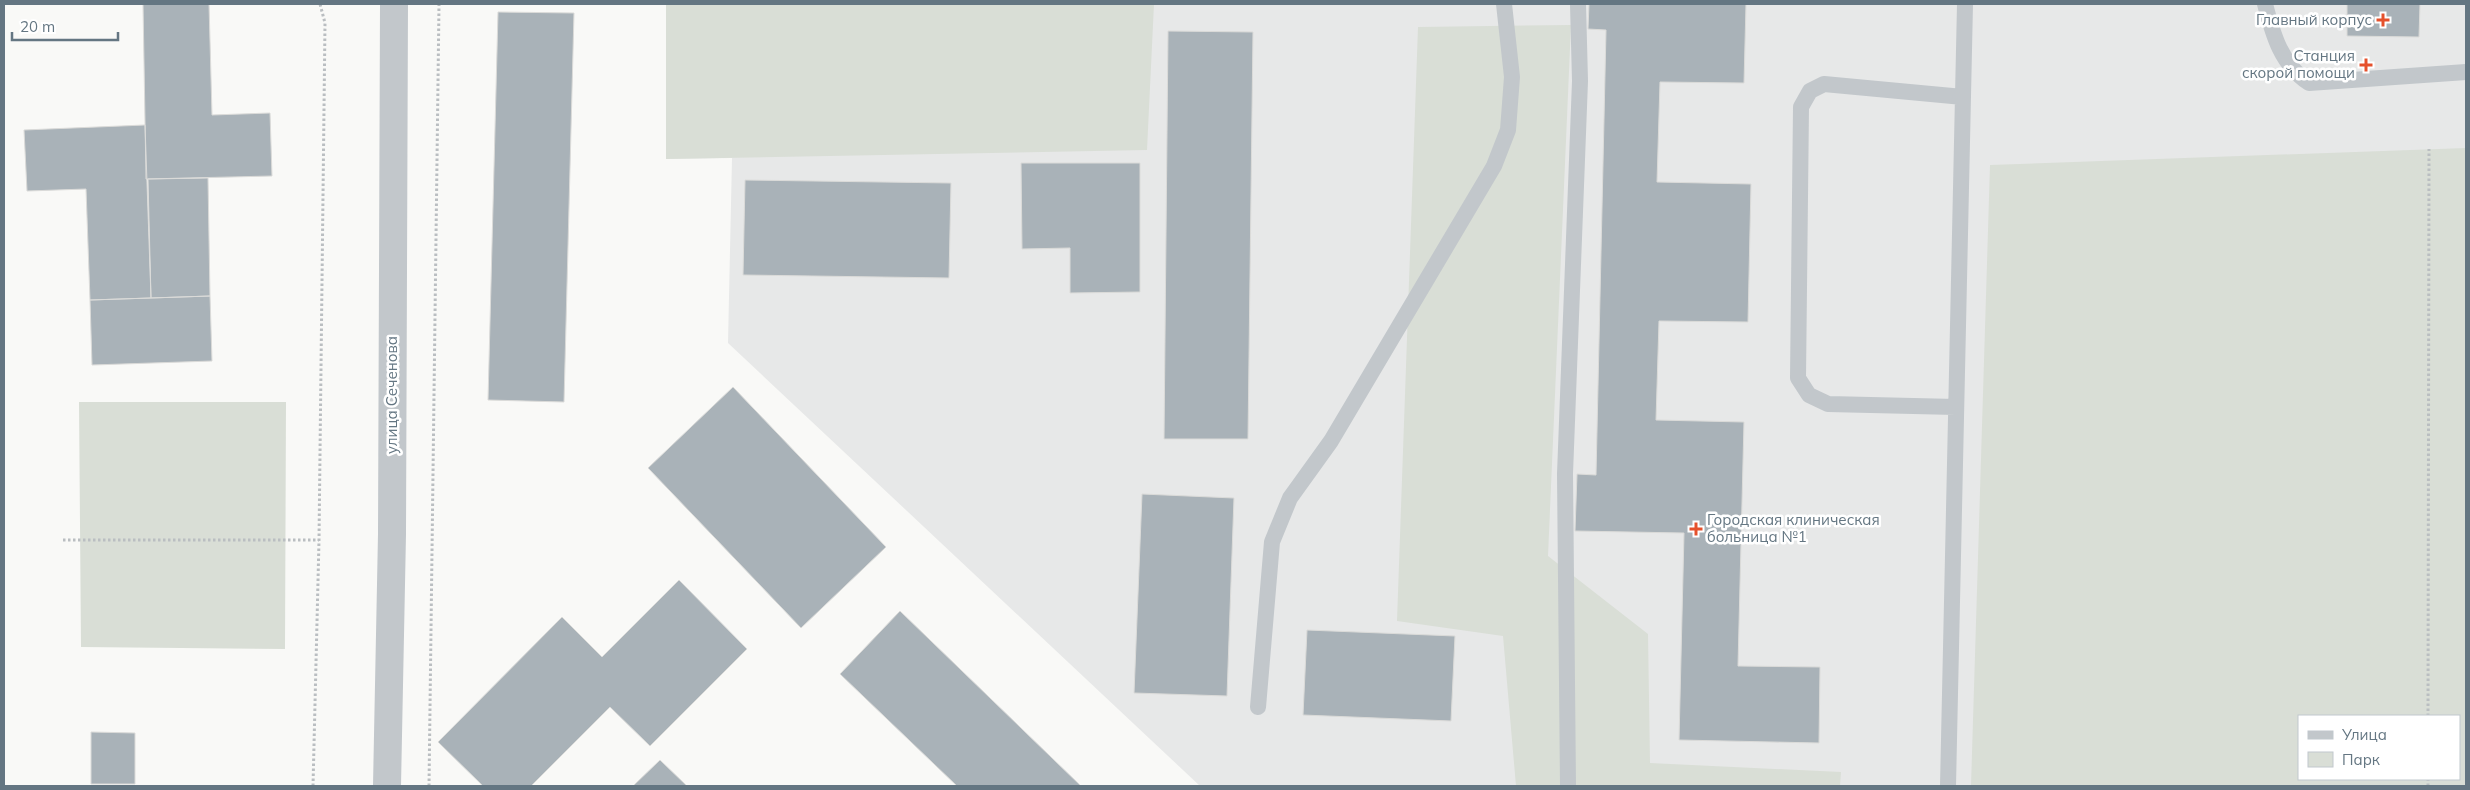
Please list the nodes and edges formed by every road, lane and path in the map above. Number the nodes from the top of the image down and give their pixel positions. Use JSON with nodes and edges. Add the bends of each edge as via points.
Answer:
{"nodes":[{"id":1,"x":320,"y":4,"type":"edge"},
{"id":2,"x":394,"y":4,"type":"edge"},
{"id":3,"x":439,"y":4,"type":"edge"},
{"id":4,"x":1504,"y":4,"type":"edge"},
{"id":5,"x":1578,"y":4,"type":"edge"},
{"id":6,"x":1965,"y":4,"type":"edge"},
{"id":7,"x":2265,"y":4,"type":"edge"},
{"id":8,"x":2466,"y":72,"type":"edge"},
{"id":9,"x":1963,"y":97,"type":"junction"},
{"id":10,"x":2429,"y":150,"type":"dead end"},
{"id":11,"x":1956,"y":407,"type":"junction"},
{"id":12,"x":63,"y":540,"type":"dead end"},
{"id":13,"x":319,"y":540,"type":"junction"},
{"id":14,"x":1258,"y":706,"type":"dead end"},
{"id":15,"x":2428,"y":715,"type":"edge"},
{"id":16,"x":313,"y":786,"type":"edge"},
{"id":17,"x":387,"y":786,"type":"edge"},
{"id":18,"x":429,"y":786,"type":"edge"},
{"id":19,"x":1568,"y":786,"type":"edge"},
{"id":20,"x":1948,"y":786,"type":"edge"}],
"edges":[{"from":1,"to":13,"type":"path","via":[[325,23]]},
{"from":2,"to":17,"type":"street","name":"улица Сеченова","via":[[392,534]]},
{"from":3,"to":18,"type":"path"},
{"from":4,"to":14,"type":"lane","via":[[1512,77],[1508,130],[1489,174],[1331,440],[1290,498],[1272,542]]},
{"from":5,"to":19,"type":"lane","via":[[1580,81],[1565,474]]},
{"from":6,"to":9,"type":"lane"},
{"from":7,"to":8,"type":"lane","via":[[2281,53],[2294,73],[2308,83]]},
{"from":9,"to":11,"type":"lane"},
{"from":9,"to":11,"type":"lane","via":[[1824,84],[1810,91],[1801,107],[1798,378],[1809,395],[1828,404]]},
{"from":10,"to":15,"type":"path"},
{"from":11,"to":20,"type":"lane"},
{"from":12,"to":13,"type":"path"},
{"from":13,"to":16,"type":"path"}]}
